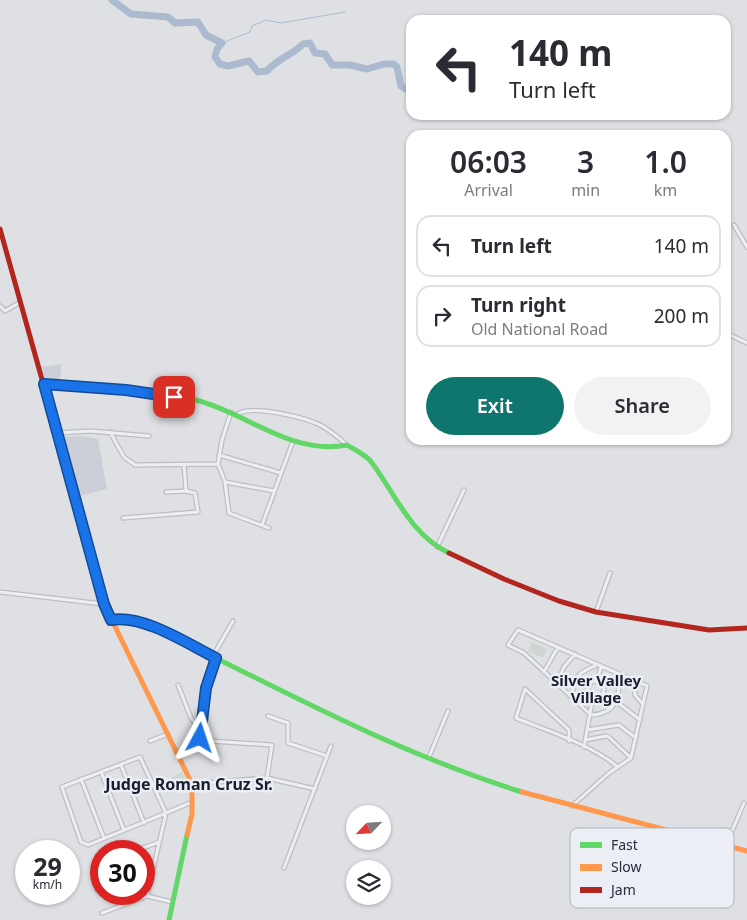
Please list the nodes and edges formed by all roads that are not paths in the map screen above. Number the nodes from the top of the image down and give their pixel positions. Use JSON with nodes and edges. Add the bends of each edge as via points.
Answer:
{"nodes":[{"id":1,"x":734,"y":224,"type":"dead end"},
{"id":2,"x":0,"y":229,"type":"edge"},
{"id":3,"x":747,"y":247,"type":"edge"},
{"id":4,"x":19,"y":303,"type":"junction"},
{"id":5,"x":0,"y":306,"type":"edge"},
{"id":6,"x":5,"y":311,"type":"junction"},
{"id":7,"x":0,"y":315,"type":"edge"},
{"id":8,"x":731,"y":335,"type":"edge"},
{"id":9,"x":747,"y":343,"type":"edge"},
{"id":10,"x":44,"y":384,"type":"junction"},
{"id":11,"x":231,"y":411,"type":"junction"},
{"id":12,"x":238,"y":414,"type":"junction"},
{"id":13,"x":110,"y":432,"type":"junction"},
{"id":14,"x":58,"y":433,"type":"junction"},
{"id":15,"x":149,"y":436,"type":"dead end"},
{"id":16,"x":293,"y":440,"type":"junction"},
{"id":17,"x":347,"y":445,"type":"junction"},
{"id":18,"x":219,"y":455,"type":"junction"},
{"id":19,"x":184,"y":464,"type":"junction"},
{"id":20,"x":218,"y":464,"type":"junction"},
{"id":21,"x":281,"y":473,"type":"junction"},
{"id":22,"x":226,"y":482,"type":"junction"},
{"id":23,"x":464,"y":490,"type":"dead end"},
{"id":24,"x":186,"y":491,"type":"junction"},
{"id":25,"x":274,"y":491,"type":"junction"},
{"id":26,"x":166,"y":492,"type":"dead end"},
{"id":27,"x":123,"y":518,"type":"dead end"},
{"id":28,"x":262,"y":525,"type":"junction"},
{"id":29,"x":269,"y":528,"type":"dead end"},
{"id":30,"x":437,"y":546,"type":"junction"},
{"id":31,"x":610,"y":573,"type":"dead end"},
{"id":32,"x":0,"y":592,"type":"edge"},
{"id":33,"x":104,"y":604,"type":"junction"},
{"id":34,"x":596,"y":612,"type":"junction"},
{"id":35,"x":111,"y":620,"type":"junction"},
{"id":36,"x":234,"y":621,"type":"dead end"},
{"id":37,"x":747,"y":628,"type":"edge"},
{"id":38,"x":558,"y":647,"type":"junction"},
{"id":39,"x":575,"y":654,"type":"junction"},
{"id":40,"x":214,"y":657,"type":"junction"},
{"id":41,"x":596,"y":665,"type":"junction"},
{"id":42,"x":601,"y":667,"type":"junction"},
{"id":43,"x":544,"y":672,"type":"junction"},
{"id":44,"x":616,"y":674,"type":"junction"},
{"id":45,"x":597,"y":681,"type":"junction"},
{"id":46,"x":635,"y":681,"type":"junction"},
{"id":47,"x":557,"y":683,"type":"junction"},
{"id":48,"x":178,"y":685,"type":"dead end"},
{"id":49,"x":594,"y":697,"type":"junction"},
{"id":50,"x":575,"y":701,"type":"junction"},
{"id":51,"x":617,"y":702,"type":"junction"},
{"id":52,"x":643,"y":704,"type":"junction"},
{"id":53,"x":448,"y":711,"type":"dead end"},
{"id":54,"x":591,"y":715,"type":"junction"},
{"id":55,"x":268,"y":716,"type":"dead end"},
{"id":56,"x":640,"y":720,"type":"junction"},
{"id":57,"x":201,"y":725,"type":"junction"},
{"id":58,"x":587,"y":730,"type":"junction"},
{"id":59,"x":168,"y":734,"type":"junction"},
{"id":60,"x":636,"y":738,"type":"junction"},
{"id":61,"x":585,"y":740,"type":"junction"},
{"id":62,"x":150,"y":741,"type":"dead end"},
{"id":63,"x":569,"y":741,"type":"junction"},
{"id":64,"x":330,"y":746,"type":"dead end"},
{"id":65,"x":584,"y":747,"type":"junction"},
{"id":66,"x":327,"y":756,"type":"junction"},
{"id":67,"x":429,"y":757,"type":"junction"},
{"id":68,"x":631,"y":758,"type":"junction"},
{"id":69,"x":121,"y":765,"type":"junction"},
{"id":70,"x":618,"y":767,"type":"junction"},
{"id":71,"x":101,"y":772,"type":"junction"},
{"id":72,"x":266,"y":778,"type":"junction"},
{"id":73,"x":81,"y":779,"type":"junction"},
{"id":74,"x":192,"y":784,"type":"junction"},
{"id":75,"x":315,"y":789,"type":"junction"},
{"id":76,"x":194,"y":801,"type":"junction"},
{"id":77,"x":744,"y":802,"type":"dead end"},
{"id":78,"x":572,"y":807,"type":"junction"},
{"id":79,"x":166,"y":814,"type":"junction"},
{"id":80,"x":144,"y":823,"type":"junction"},
{"id":81,"x":657,"y":828,"type":"edge"},
{"id":82,"x":733,"y":828,"type":"edge"},
{"id":83,"x":124,"y":830,"type":"junction"},
{"id":84,"x":104,"y":838,"type":"junction"},
{"id":85,"x":159,"y":841,"type":"junction"},
{"id":86,"x":155,"y":843,"type":"edge"},
{"id":87,"x":734,"y":847,"type":"edge"},
{"id":88,"x":747,"y":851,"type":"edge"},
{"id":89,"x":155,"y":862,"type":"edge"},
{"id":90,"x":284,"y":868,"type":"dead end"},
{"id":91,"x":155,"y":898,"type":"edge"},
{"id":92,"x":172,"y":902,"type":"junction"},
{"id":93,"x":123,"y":905,"type":"edge"},
{"id":94,"x":102,"y":913,"type":"dead end"},
{"id":95,"x":169,"y":920,"type":"edge"}],
"edges":[{"from":1,"to":3,"type":"street"},
{"from":2,"to":4,"type":"street"},
{"from":4,"to":6,"type":"street"},
{"from":4,"to":10,"type":"street"},
{"from":5,"to":6,"type":"street"},
{"from":6,"to":7,"type":"street"},
{"from":8,"to":9,"type":"street"},
{"from":10,"to":11,"type":"street","via":[[143,392]]},
{"from":10,"to":14,"type":"street"},
{"from":11,"to":12,"type":"street"},
{"from":11,"to":18,"type":"street"},
{"from":12,"to":16,"type":"street"},
{"from":12,"to":17,"type":"street","via":[[247,410],[262,411],[314,422]]},
{"from":13,"to":14,"type":"street"},
{"from":13,"to":15,"type":"street"},
{"from":13,"to":19,"type":"street","via":[[124,457],[132,464]]},
{"from":14,"to":33,"type":"street"},
{"from":16,"to":17,"type":"street","via":[[325,449]]},
{"from":16,"to":21,"type":"street"},
{"from":17,"to":30,"type":"street","via":[[371,461],[411,523]]},
{"from":18,"to":20,"type":"street"},
{"from":18,"to":21,"type":"street"},
{"from":19,"to":20,"type":"street"},
{"from":19,"to":24,"type":"street"},
{"from":20,"to":22,"type":"street"},
{"from":21,"to":25,"type":"street"},
{"from":22,"to":25,"type":"street"},
{"from":22,"to":28,"type":"street","via":[[229,513]]},
{"from":23,"to":30,"type":"street"},
{"from":24,"to":26,"type":"street"},
{"from":24,"to":27,"type":"street","via":[[195,493],[198,512]]},
{"from":25,"to":28,"type":"street"},
{"from":28,"to":29,"type":"street"},
{"from":30,"to":34,"type":"street","via":[[504,579]]},
{"from":31,"to":34,"type":"street"},
{"from":32,"to":33,"type":"street"},
{"from":33,"to":35,"type":"street"},
{"from":34,"to":37,"type":"street","via":[[709,630]]},
{"from":35,"to":40,"type":"street","via":[[125,618],[136,621]]},
{"from":35,"to":59,"type":"street"},
{"from":36,"to":40,"type":"street"},
{"from":38,"to":39,"type":"street"},
{"from":38,"to":43,"type":"street"},
{"from":38,"to":43,"type":"street","via":[[518,630],[508,646],[524,653]]},
{"from":39,"to":41,"type":"street"},
{"from":39,"to":47,"type":"street"},
{"from":40,"to":57,"type":"street"},
{"from":40,"to":67,"type":"street","via":[[370,733]]},
{"from":41,"to":42,"type":"street"},
{"from":41,"to":50,"type":"street","via":[[582,670],[574,679],[572,693]]},
{"from":42,"to":44,"type":"street"},
{"from":42,"to":45,"type":"street"},
{"from":43,"to":47,"type":"street"},
{"from":44,"to":46,"type":"street"},
{"from":44,"to":51,"type":"street"},
{"from":45,"to":49,"type":"street","via":[[592,682],[588,689]]},
{"from":45,"to":49,"type":"street","via":[[604,691],[599,697]]},
{"from":46,"to":52,"type":"street","via":[[636,695]]},
{"from":46,"to":52,"type":"street","via":[[647,686]]},
{"from":47,"to":50,"type":"street"},
{"from":48,"to":57,"type":"street","via":[[191,718]]},
{"from":49,"to":54,"type":"street"},
{"from":50,"to":54,"type":"street"},
{"from":51,"to":54,"type":"street","via":[[607,712]]},
{"from":51,"to":56,"type":"street"},
{"from":52,"to":56,"type":"street"},
{"from":53,"to":67,"type":"street"},
{"from":54,"to":58,"type":"street"},
{"from":55,"to":66,"type":"street","via":[[288,723],[288,743]]},
{"from":56,"to":60,"type":"street"},
{"from":57,"to":72,"type":"street","via":[[202,740],[272,745]]},
{"from":58,"to":60,"type":"street","via":[[619,725]]},
{"from":58,"to":61,"type":"street"},
{"from":59,"to":62,"type":"street"},
{"from":59,"to":74,"type":"street"},
{"from":60,"to":68,"type":"street"},
{"from":61,"to":65,"type":"street"},
{"from":61,"to":68,"type":"street","via":[[606,736]]},
{"from":63,"to":63,"type":"street","via":[[569,730],[525,689],[516,718]]},
{"from":63,"to":65,"type":"street"},
{"from":64,"to":66,"type":"street"},
{"from":65,"to":70,"type":"street","via":[[602,754]]},
{"from":66,"to":75,"type":"street"},
{"from":67,"to":78,"type":"street","via":[[509,788]]},
{"from":68,"to":70,"type":"street"},
{"from":69,"to":71,"type":"street"},
{"from":69,"to":79,"type":"street","via":[[140,757]]},
{"from":69,"to":80,"type":"street"},
{"from":70,"to":78,"type":"street"},
{"from":71,"to":73,"type":"street"},
{"from":71,"to":83,"type":"street"},
{"from":72,"to":74,"type":"street"},
{"from":72,"to":75,"type":"street"},
{"from":73,"to":84,"type":"street"},
{"from":73,"to":84,"type":"street","via":[[62,787],[82,842],[86,845]]},
{"from":74,"to":76,"type":"street"},
{"from":75,"to":90,"type":"street"},
{"from":76,"to":79,"type":"street"},
{"from":76,"to":92,"type":"street"},
{"from":77,"to":82,"type":"street"},
{"from":78,"to":81,"type":"street"},
{"from":79,"to":80,"type":"street"},
{"from":79,"to":85,"type":"street"},
{"from":80,"to":83,"type":"street"},
{"from":83,"to":84,"type":"street"},
{"from":85,"to":86,"type":"street"},
{"from":85,"to":89,"type":"street"},
{"from":87,"to":88,"type":"street"},
{"from":91,"to":92,"type":"street"},
{"from":92,"to":95,"type":"street"},
{"from":93,"to":94,"type":"street"}]}
